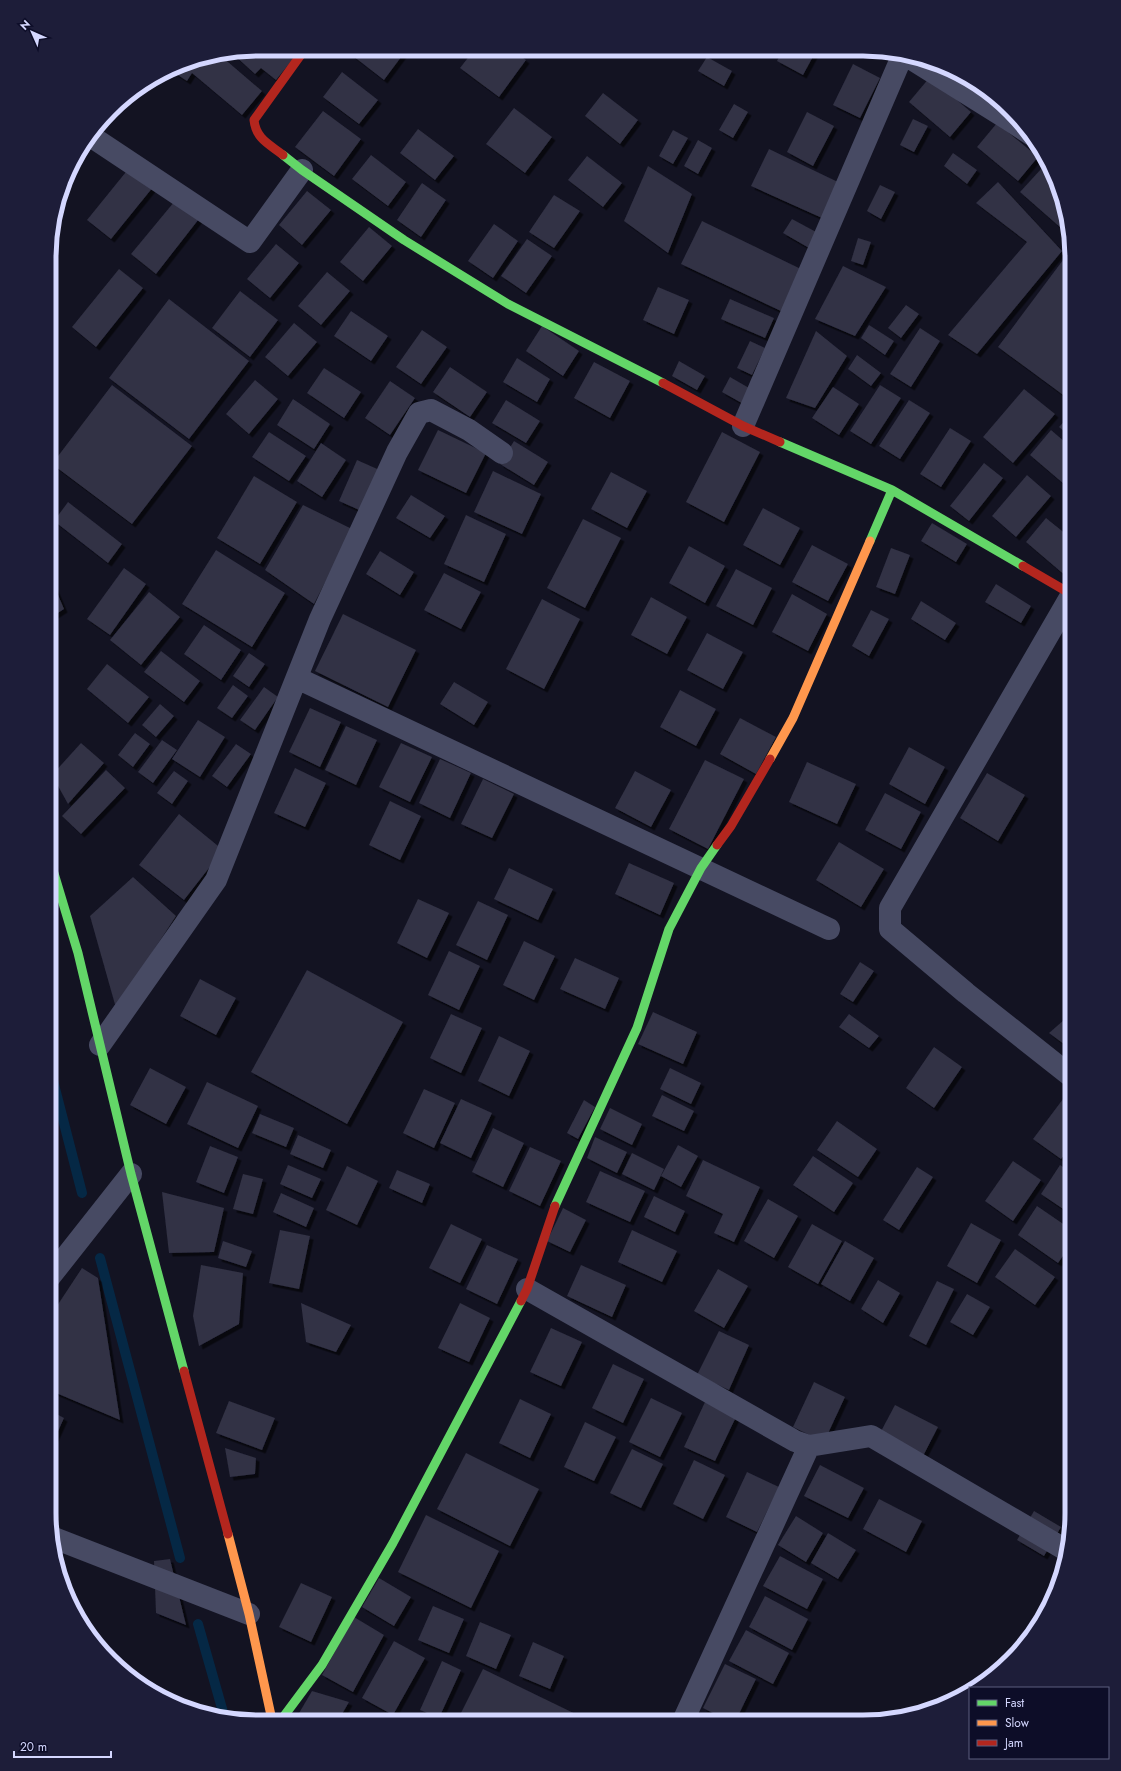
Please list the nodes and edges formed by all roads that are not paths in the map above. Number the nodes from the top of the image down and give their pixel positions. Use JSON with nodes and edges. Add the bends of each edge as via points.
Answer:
{"nodes":[{"id":1,"x":300,"y":56,"type":"edge"},
{"id":2,"x":902,"y":60,"type":"edge"},
{"id":3,"x":922,"y":65,"type":"edge"},
{"id":4,"x":1013,"y":123,"type":"edge"},
{"id":5,"x":95,"y":139,"type":"edge"},
{"id":6,"x":302,"y":170,"type":"junction"},
{"id":7,"x":743,"y":426,"type":"junction"},
{"id":8,"x":502,"y":453,"type":"dead end"},
{"id":9,"x":892,"y":490,"type":"junction"},
{"id":10,"x":1065,"y":590,"type":"edge"},
{"id":11,"x":1065,"y":606,"type":"edge"},
{"id":12,"x":297,"y":678,"type":"junction"},
{"id":13,"x":701,"y":868,"type":"junction"},
{"id":14,"x":56,"y":880,"type":"edge"},
{"id":15,"x":829,"y":929,"type":"dead end"},
{"id":16,"x":100,"y":1045,"type":"junction"},
{"id":17,"x":1065,"y":1071,"type":"edge"},
{"id":18,"x":131,"y":1174,"type":"junction"},
{"id":19,"x":56,"y":1269,"type":"edge"},
{"id":20,"x":527,"y":1288,"type":"junction"},
{"id":21,"x":809,"y":1446,"type":"junction"},
{"id":22,"x":58,"y":1540,"type":"edge"},
{"id":23,"x":1062,"y":1548,"type":"edge"},
{"id":24,"x":249,"y":1614,"type":"junction"},
{"id":25,"x":271,"y":1715,"type":"edge"},
{"id":26,"x":285,"y":1715,"type":"edge"},
{"id":27,"x":686,"y":1715,"type":"edge"}],
"edges":[{"from":1,"to":6,"type":"street","via":[[254,120],[254,130]]},
{"from":2,"to":7,"type":"street"},
{"from":3,"to":4,"type":"street"},
{"from":5,"to":6,"type":"street","via":[[250,242]]},
{"from":6,"to":7,"type":"street","via":[[404,240],[508,304]]},
{"from":7,"to":9,"type":"street"},
{"from":8,"to":12,"type":"street","via":[[469,430],[431,410],[419,413],[398,452],[320,619]]},
{"from":9,"to":10,"type":"street"},
{"from":9,"to":13,"type":"street","via":[[793,718],[731,826]]},
{"from":11,"to":17,"type":"street","via":[[890,908],[890,929]]},
{"from":12,"to":13,"type":"street"},
{"from":12,"to":16,"type":"street","via":[[216,880]]},
{"from":13,"to":15,"type":"street"},
{"from":13,"to":20,"type":"street","via":[[669,929],[637,1028],[556,1203]]},
{"from":14,"to":16,"type":"street","via":[[78,953]]},
{"from":16,"to":18,"type":"street"},
{"from":18,"to":19,"type":"street"},
{"from":18,"to":24,"type":"street"},
{"from":20,"to":21,"type":"street","via":[[795,1441]]},
{"from":20,"to":26,"type":"street","via":[[393,1543],[322,1665]]},
{"from":21,"to":23,"type":"street","via":[[871,1436]]},
{"from":21,"to":27,"type":"street"},
{"from":22,"to":24,"type":"street"},
{"from":24,"to":25,"type":"street"}]}
